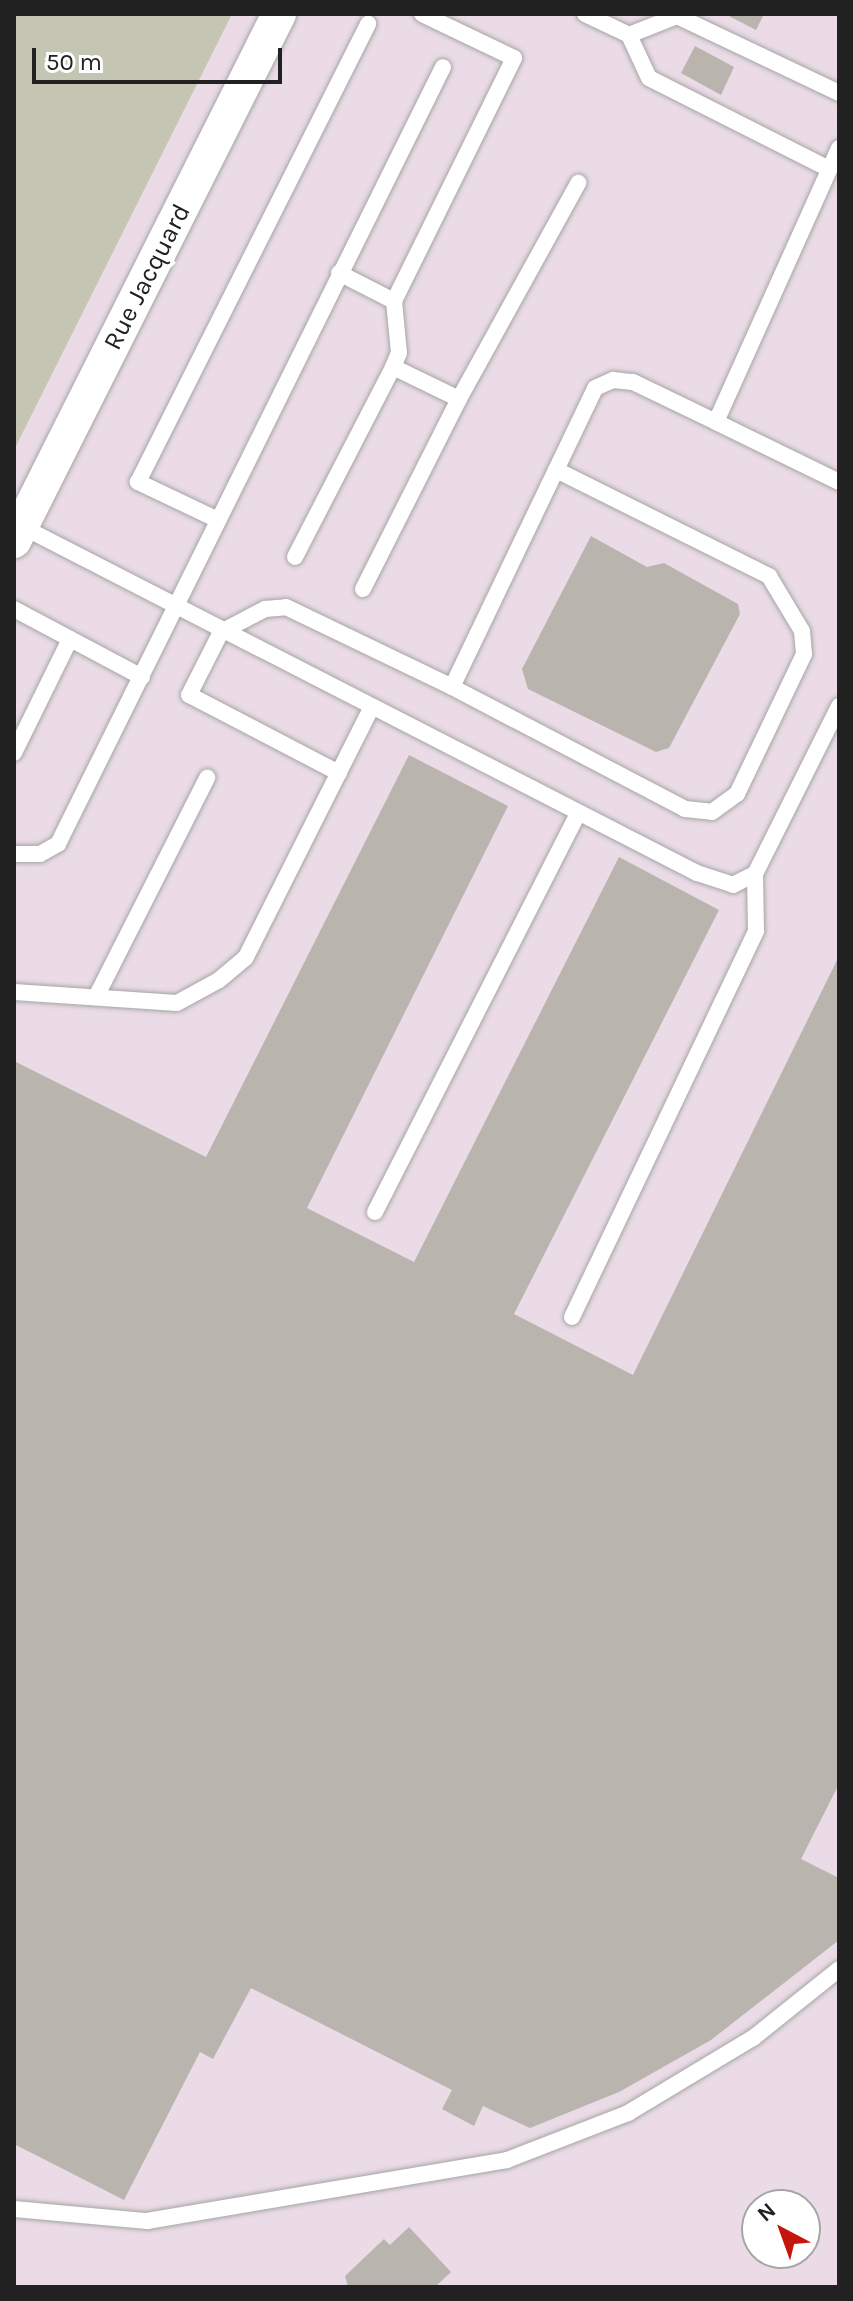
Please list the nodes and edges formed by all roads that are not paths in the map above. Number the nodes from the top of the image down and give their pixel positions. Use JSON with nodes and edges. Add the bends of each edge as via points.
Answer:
{"nodes":[{"id":1,"x":279,"y":14,"type":"edge"},
{"id":2,"x":422,"y":14,"type":"edge"},
{"id":3,"x":585,"y":14,"type":"edge"},
{"id":4,"x":368,"y":24,"type":"dead end"},
{"id":5,"x":629,"y":35,"type":"junction"},
{"id":6,"x":443,"y":67,"type":"dead end"},
{"id":7,"x":839,"y":93,"type":"edge"},
{"id":8,"x":839,"y":148,"type":"edge"},
{"id":9,"x":829,"y":169,"type":"junction"},
{"id":10,"x":578,"y":183,"type":"dead end"},
{"id":11,"x":339,"y":273,"type":"junction"},
{"id":12,"x":394,"y":301,"type":"junction"},
{"id":13,"x":393,"y":367,"type":"junction"},
{"id":14,"x":459,"y":399,"type":"junction"},
{"id":15,"x":716,"y":422,"type":"junction"},
{"id":16,"x":556,"y":470,"type":"junction"},
{"id":17,"x":839,"y":482,"type":"edge"},
{"id":18,"x":218,"y":520,"type":"junction"},
{"id":19,"x":18,"y":534,"type":"edge"},
{"id":20,"x":295,"y":557,"type":"dead end"},
{"id":21,"x":363,"y":589,"type":"dead end"},
{"id":22,"x":14,"y":609,"type":"edge"},
{"id":23,"x":175,"y":609,"type":"junction"},
{"id":24,"x":221,"y":632,"type":"junction"},
{"id":25,"x":70,"y":639,"type":"junction"},
{"id":26,"x":142,"y":677,"type":"junction"},
{"id":27,"x":452,"y":687,"type":"junction"},
{"id":28,"x":839,"y":706,"type":"edge"},
{"id":29,"x":371,"y":708,"type":"junction"},
{"id":30,"x":14,"y":753,"type":"edge"},
{"id":31,"x":339,"y":773,"type":"junction"},
{"id":32,"x":207,"y":778,"type":"dead end"},
{"id":33,"x":578,"y":813,"type":"junction"},
{"id":34,"x":14,"y":854,"type":"edge"},
{"id":35,"x":755,"y":874,"type":"junction"},
{"id":36,"x":14,"y":992,"type":"edge"},
{"id":37,"x":96,"y":997,"type":"junction"},
{"id":38,"x":375,"y":1212,"type":"dead end"},
{"id":39,"x":572,"y":1317,"type":"dead end"},
{"id":40,"x":839,"y":1969,"type":"edge"},
{"id":41,"x":14,"y":2209,"type":"edge"}],
"edges":[{"from":1,"to":19,"type":"street","name":"Rue Jacquard"},
{"from":2,"to":12,"type":"lane","via":[[514,58]]},
{"from":3,"to":5,"type":"lane"},
{"from":4,"to":18,"type":"lane","via":[[138,482]]},
{"from":5,"to":7,"type":"lane","via":[[677,16]]},
{"from":5,"to":9,"type":"lane","via":[[649,78]]},
{"from":6,"to":11,"type":"lane"},
{"from":8,"to":9,"type":"lane"},
{"from":9,"to":15,"type":"lane"},
{"from":10,"to":14,"type":"lane"},
{"from":11,"to":12,"type":"lane"},
{"from":11,"to":18,"type":"lane"},
{"from":12,"to":13,"type":"lane","via":[[399,353]]},
{"from":13,"to":14,"type":"lane"},
{"from":13,"to":20,"type":"lane"},
{"from":14,"to":21,"type":"lane"},
{"from":15,"to":16,"type":"lane","via":[[633,382],[613,380],[595,388]]},
{"from":15,"to":17,"type":"lane"},
{"from":16,"to":27,"type":"lane"},
{"from":16,"to":27,"type":"lane","via":[[769,576],[792,608],[804,654],[737,794],[712,812],[685,809]]},
{"from":18,"to":23,"type":"lane"},
{"from":19,"to":23,"type":"lane"},
{"from":22,"to":25,"type":"lane"},
{"from":23,"to":24,"type":"lane"},
{"from":23,"to":26,"type":"lane"},
{"from":24,"to":27,"type":"lane","via":[[265,609],[286,607]]},
{"from":24,"to":29,"type":"lane"},
{"from":24,"to":31,"type":"lane","via":[[189,695]]},
{"from":25,"to":26,"type":"lane"},
{"from":25,"to":30,"type":"lane"},
{"from":26,"to":34,"type":"lane","via":[[58,844],[40,854]]},
{"from":28,"to":35,"type":"lane"},
{"from":29,"to":31,"type":"lane"},
{"from":29,"to":33,"type":"lane"},
{"from":31,"to":37,"type":"lane","via":[[246,957],[177,1003]]},
{"from":32,"to":37,"type":"lane"},
{"from":33,"to":35,"type":"lane","via":[[697,873],[733,885]]},
{"from":33,"to":38,"type":"lane"},
{"from":35,"to":39,"type":"lane","via":[[756,931]]},
{"from":36,"to":37,"type":"lane"},
{"from":40,"to":41,"type":"lane","via":[[753,2038],[628,2113],[507,2160],[147,2221]]}]}
